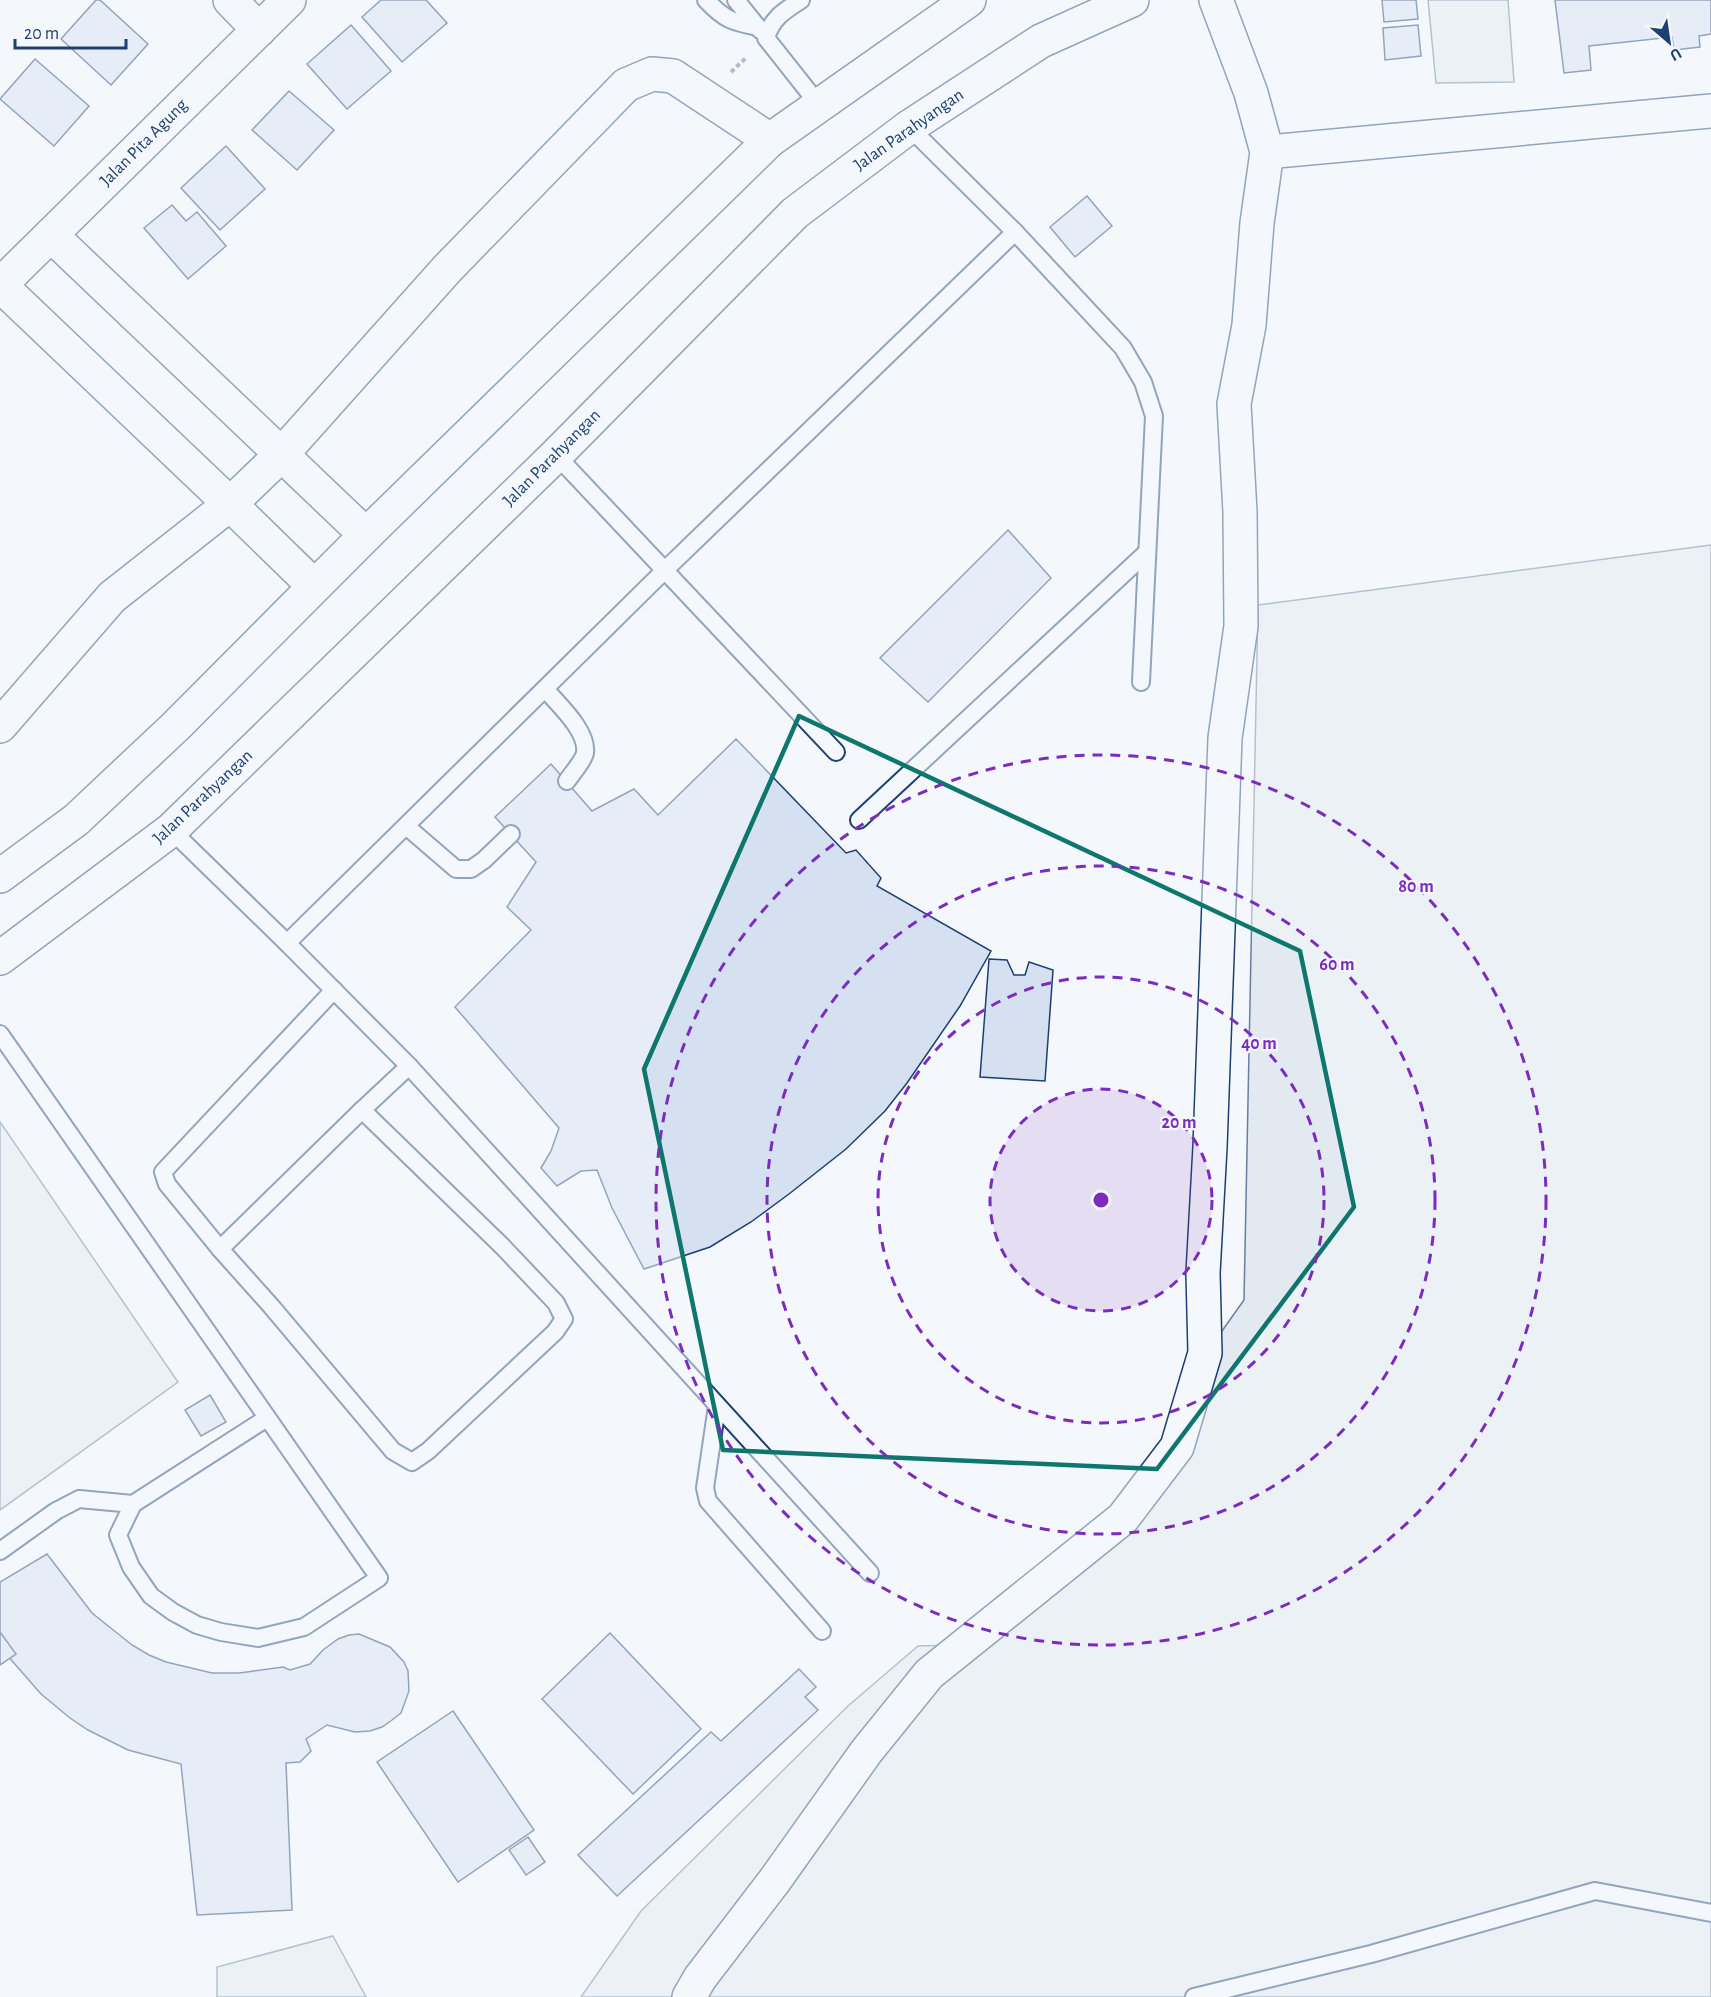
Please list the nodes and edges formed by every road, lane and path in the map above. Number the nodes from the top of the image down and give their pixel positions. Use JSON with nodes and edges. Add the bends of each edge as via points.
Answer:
{"nodes":[{"id":1,"x":230,"y":0,"type":"edge"},
{"id":2,"x":289,"y":0,"type":"edge"},
{"id":3,"x":706,"y":0,"type":"edge"},
{"id":4,"x":736,"y":0,"type":"edge"},
{"id":5,"x":801,"y":0,"type":"edge"},
{"id":6,"x":969,"y":0,"type":"edge"},
{"id":7,"x":1132,"y":0,"type":"edge"},
{"id":8,"x":1216,"y":0,"type":"edge"},
{"id":9,"x":259,"y":30,"type":"junction"},
{"id":10,"x":762,"y":33,"type":"junction"},
{"id":11,"x":704,"y":98,"type":"junction"},
{"id":12,"x":819,"y":105,"type":"junction"},
{"id":13,"x":1711,"y":111,"type":"edge"},
{"id":14,"x":909,"y":127,"type":"junction"},
{"id":15,"x":770,"y":140,"type":"junction"},
{"id":16,"x":1267,"y":152,"type":"junction"},
{"id":17,"x":1015,"y":232,"type":"junction"},
{"id":18,"x":51,"y":235,"type":"junction"},
{"id":19,"x":0,"y":285,"type":"edge"},
{"id":20,"x":282,"y":455,"type":"junction"},
{"id":21,"x":556,"y":455,"type":"junction"},
{"id":22,"x":230,"y":504,"type":"junction"},
{"id":23,"x":366,"y":535,"type":"junction"},
{"id":24,"x":1147,"y":552,"type":"junction"},
{"id":25,"x":666,"y":569,"type":"junction"},
{"id":26,"x":314,"y":586,"type":"junction"},
{"id":27,"x":1141,"y":682,"type":"dead end"},
{"id":28,"x":545,"y":689,"type":"junction"},
{"id":29,"x":0,"y":726,"type":"edge"},
{"id":30,"x":836,"y":752,"type":"dead end"},
{"id":31,"x":567,"y":781,"type":"dead end"},
{"id":32,"x":860,"y":820,"type":"dead end"},
{"id":33,"x":406,"y":826,"type":"junction"},
{"id":34,"x":171,"y":830,"type":"junction"},
{"id":35,"x":511,"y":834,"type":"dead end"},
{"id":36,"x":0,"y":876,"type":"edge"},
{"id":37,"x":287,"y":943,"type":"junction"},
{"id":38,"x":0,"y":958,"type":"edge"},
{"id":39,"x":334,"y":990,"type":"junction"},
{"id":40,"x":0,"y":1034,"type":"edge"},
{"id":41,"x":409,"y":1066,"type":"junction"},
{"id":42,"x":362,"y":1110,"type":"junction"},
{"id":43,"x":220,"y":1249,"type":"junction"},
{"id":44,"x":717,"y":1406,"type":"junction"},
{"id":45,"x":267,"y":1418,"type":"junction"},
{"id":46,"x":133,"y":1504,"type":"junction"},
{"id":47,"x":0,"y":1551,"type":"edge"},
{"id":48,"x":870,"y":1573,"type":"dead end"},
{"id":49,"x":822,"y":1631,"type":"dead end"},
{"id":50,"x":1711,"y":1913,"type":"edge"},
{"id":51,"x":689,"y":1997,"type":"edge"},
{"id":52,"x":1194,"y":1997,"type":"edge"}],
"edges":[{"from":1,"to":9,"type":"street"},
{"from":2,"to":9,"type":"street","name":"Jalan Pita Agung"},
{"from":3,"to":10,"type":"lane","via":[[722,17]]},
{"from":4,"to":10,"type":"lane"},
{"from":5,"to":10,"type":"lane","via":[[780,13]]},
{"from":6,"to":12,"type":"street"},
{"from":7,"to":14,"type":"street","name":"Jalan Parahyangan","via":[[1041,41]]},
{"from":8,"to":16,"type":"street","via":[[1251,93]]},
{"from":9,"to":18,"type":"street","name":"Jalan Pita Agung"},
{"from":10,"to":11,"type":"path"},
{"from":10,"to":12,"type":"lane"},
{"from":11,"to":15,"type":"street"},
{"from":11,"to":20,"type":"street","via":[[673,76],[652,74],[626,85],[447,269]]},
{"from":12,"to":15,"type":"street"},
{"from":13,"to":16,"type":"street"},
{"from":14,"to":17,"type":"lane"},
{"from":14,"to":21,"type":"street","name":"Jalan Parahyangan","via":[[795,213]]},
{"from":15,"to":23,"type":"street"},
{"from":16,"to":51,"type":"street","via":[[1249,325],[1234,404],[1240,512],[1240,626],[1225,738],[1203,1273],[1205,1353],[1177,1447],[1123,1518],[928,1674],[866,1752]]},
{"from":17,"to":24,"type":"lane","via":[[1123,348],[1143,382],[1154,416]]},
{"from":17,"to":25,"type":"lane"},
{"from":18,"to":19,"type":"street","name":"Jalan Pita Agung"},
{"from":18,"to":20,"type":"street"},
{"from":19,"to":22,"type":"street"},
{"from":20,"to":22,"type":"street"},
{"from":20,"to":23,"type":"street"},
{"from":21,"to":25,"type":"lane"},
{"from":21,"to":34,"type":"street","name":"Jalan Parahyangan"},
{"from":22,"to":26,"type":"street"},
{"from":22,"to":29,"type":"street","via":[[112,597]]},
{"from":23,"to":26,"type":"street"},
{"from":24,"to":27,"type":"lane"},
{"from":24,"to":32,"type":"lane"},
{"from":25,"to":28,"type":"lane"},
{"from":25,"to":30,"type":"lane"},
{"from":26,"to":36,"type":"street","via":[[176,726],[76,820]]},
{"from":28,"to":31,"type":"lane","via":[[584,739],[585,754]]},
{"from":28,"to":33,"type":"lane"},
{"from":33,"to":35,"type":"lane","via":[[456,869],[471,869]]},
{"from":33,"to":37,"type":"lane"},
{"from":34,"to":37,"type":"lane"},
{"from":34,"to":38,"type":"street","name":"Jalan Parahyangan"},
{"from":37,"to":39,"type":"lane"},
{"from":39,"to":41,"type":"lane"},
{"from":39,"to":43,"type":"lane","via":[[163,1172],[167,1184]]},
{"from":40,"to":45,"type":"lane"},
{"from":41,"to":42,"type":"lane"},
{"from":41,"to":44,"type":"lane"},
{"from":42,"to":43,"type":"lane"},
{"from":42,"to":43,"type":"lane","via":[[556,1302],[564,1319],[555,1332],[412,1462],[393,1450]]},
{"from":44,"to":48,"type":"lane"},
{"from":44,"to":49,"type":"lane","via":[[705,1488],[708,1501]]},
{"from":45,"to":46,"type":"lane"},
{"from":45,"to":46,"type":"lane","via":[[379,1578],[339,1606],[304,1627],[258,1638],[197,1625],[151,1596],[131,1567],[118,1535]]},
{"from":46,"to":47,"type":"lane","via":[[79,1499]]},
{"from":50,"to":52,"type":"lane","via":[[1595,1892],[1371,1954]]}]}
